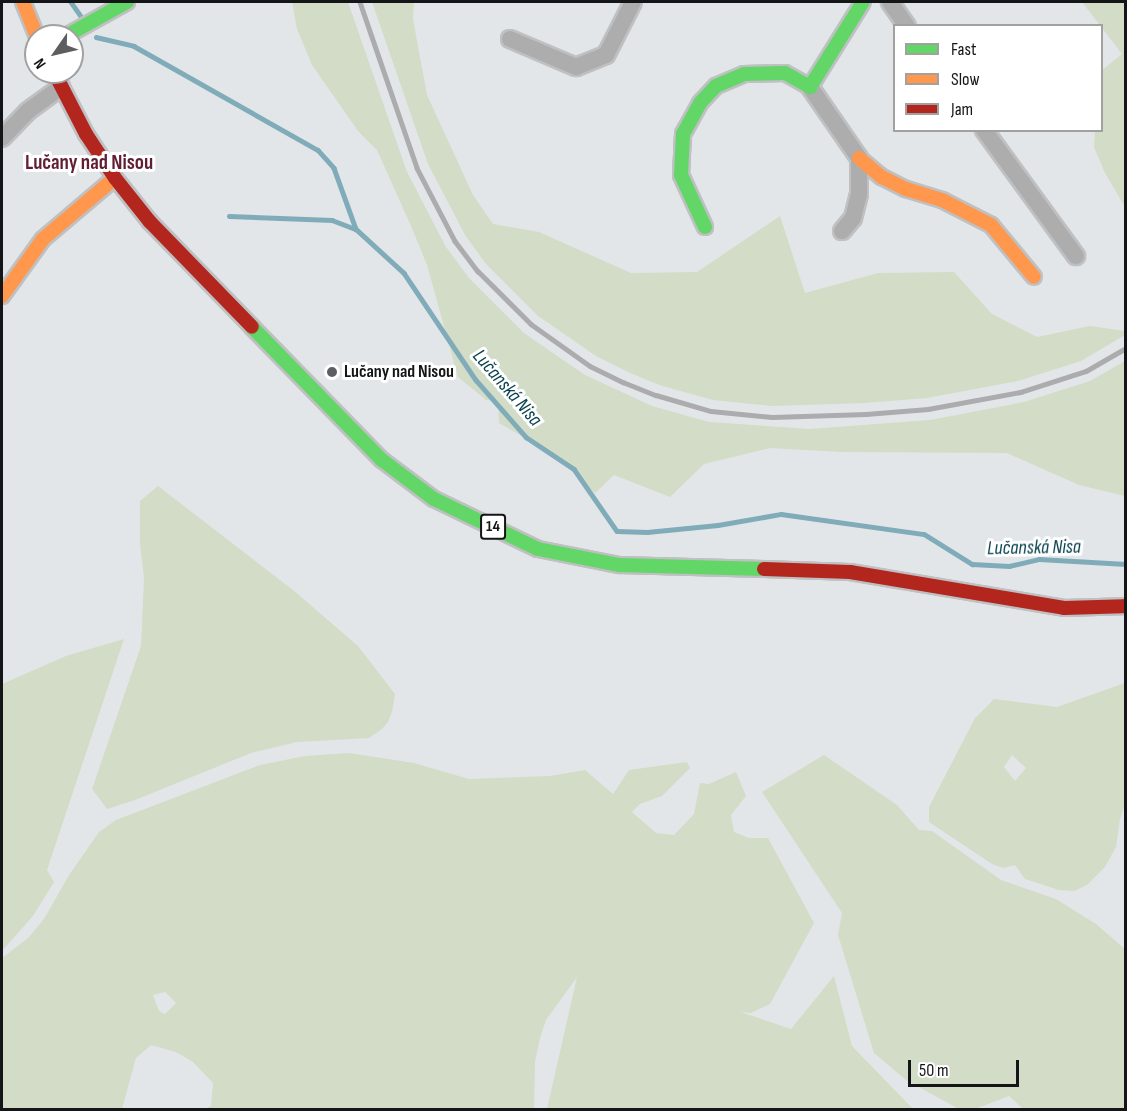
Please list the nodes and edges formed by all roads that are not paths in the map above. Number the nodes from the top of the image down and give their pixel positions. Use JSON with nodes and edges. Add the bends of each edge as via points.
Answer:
{"nodes":[{"id":1,"x":23,"y":2,"type":"edge"},
{"id":2,"x":128,"y":2,"type":"edge"},
{"id":3,"x":633,"y":2,"type":"edge"},
{"id":4,"x":862,"y":2,"type":"edge"},
{"id":5,"x":890,"y":2,"type":"edge"},
{"id":6,"x":32,"y":24,"type":"edge"},
{"id":7,"x":906,"y":24,"type":"edge"},
{"id":8,"x":84,"y":27,"type":"edge"},
{"id":9,"x":510,"y":39,"type":"dead end"},
{"id":10,"x":53,"y":84,"type":"edge"},
{"id":11,"x":59,"y":84,"type":"edge"},
{"id":12,"x":810,"y":87,"type":"junction"},
{"id":13,"x":985,"y":132,"type":"edge"},
{"id":14,"x":2,"y":138,"type":"edge"},
{"id":15,"x":860,"y":158,"type":"junction"},
{"id":16,"x":115,"y":178,"type":"junction"},
{"id":17,"x":705,"y":227,"type":"dead end"},
{"id":18,"x":842,"y":231,"type":"dead end"},
{"id":19,"x":1076,"y":256,"type":"dead end"},
{"id":20,"x":1034,"y":277,"type":"dead end"},
{"id":21,"x":2,"y":296,"type":"edge"},
{"id":22,"x":1125,"y":606,"type":"edge"}],
"edges":[{"from":1,"to":6,"type":"main road"},
{"from":2,"to":8,"type":"main road"},
{"from":3,"to":9,"type":"street","via":[[606,56],[576,67]]},
{"from":4,"to":12,"type":"main road"},
{"from":5,"to":7,"type":"street"},
{"from":10,"to":14,"type":"street"},
{"from":11,"to":16,"type":"main road","number":"14"},
{"from":12,"to":15,"type":"street"},
{"from":12,"to":17,"type":"main road","via":[[784,74],[744,74],[716,86],[700,104],[683,134],[681,175]]},
{"from":13,"to":19,"type":"street"},
{"from":15,"to":18,"type":"street","via":[[859,194],[853,218]]},
{"from":15,"to":20,"type":"main road","via":[[882,177],[942,200],[991,225]]},
{"from":16,"to":21,"type":"main road","via":[[43,239]]},
{"from":16,"to":22,"type":"main road","number":"14","via":[[150,222],[382,460],[434,499],[538,549],[619,565],[850,572],[1064,608]]}]}
